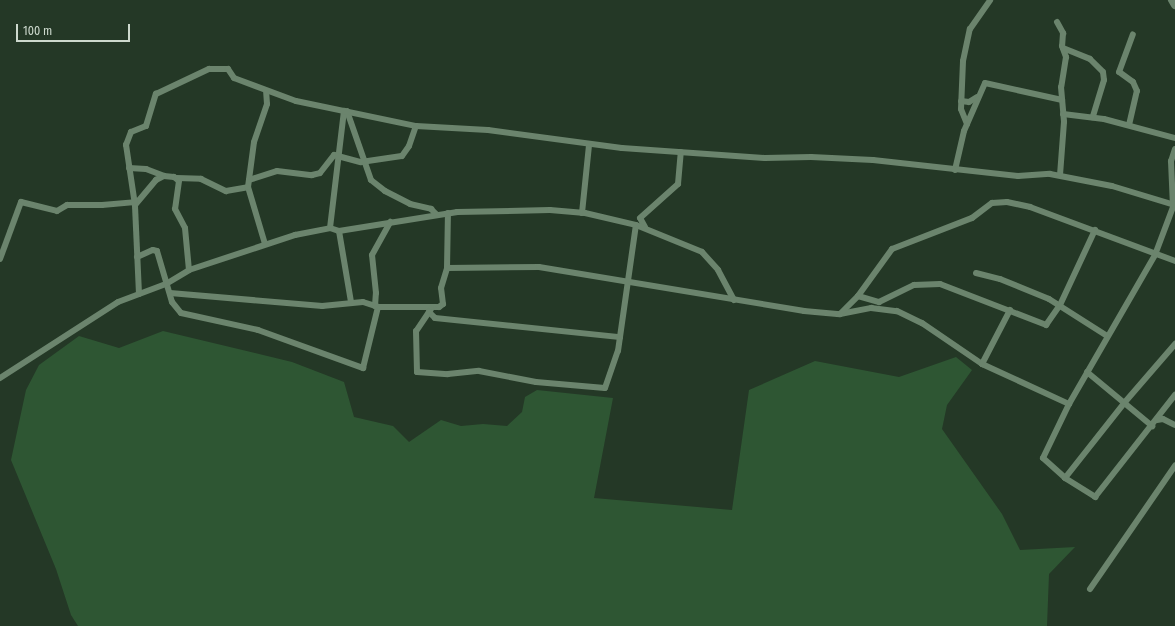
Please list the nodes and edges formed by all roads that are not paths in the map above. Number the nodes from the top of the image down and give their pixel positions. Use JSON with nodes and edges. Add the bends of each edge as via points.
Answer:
{"nodes":[{"id":1,"x":990,"y":0,"type":"edge"},
{"id":2,"x":1172,"y":0,"type":"edge"},
{"id":3,"x":1175,"y":5,"type":"edge"},
{"id":4,"x":1057,"y":22,"type":"dead end"},
{"id":5,"x":1133,"y":34,"type":"dead end"},
{"id":6,"x":1064,"y":48,"type":"junction"},
{"id":7,"x":266,"y":91,"type":"junction"},
{"id":8,"x":978,"y":96,"type":"junction"},
{"id":9,"x":1062,"y":100,"type":"junction"},
{"id":10,"x":961,"y":101,"type":"junction"},
{"id":11,"x":346,"y":111,"type":"junction"},
{"id":12,"x":1064,"y":114,"type":"junction"},
{"id":13,"x":1093,"y":117,"type":"junction"},
{"id":14,"x":967,"y":124,"type":"junction"},
{"id":15,"x":1129,"y":125,"type":"junction"},
{"id":16,"x":416,"y":126,"type":"junction"},
{"id":17,"x":1175,"y":138,"type":"edge"},
{"id":18,"x":589,"y":145,"type":"junction"},
{"id":19,"x":1175,"y":149,"type":"edge"},
{"id":20,"x":681,"y":152,"type":"junction"},
{"id":21,"x":338,"y":155,"type":"junction"},
{"id":22,"x":365,"y":161,"type":"junction"},
{"id":23,"x":129,"y":168,"type":"junction"},
{"id":24,"x":955,"y":170,"type":"junction"},
{"id":25,"x":1060,"y":175,"type":"junction"},
{"id":26,"x":164,"y":176,"type":"junction"},
{"id":27,"x":177,"y":178,"type":"junction"},
{"id":28,"x":249,"y":184,"type":"junction"},
{"id":29,"x":135,"y":203,"type":"junction"},
{"id":30,"x":1174,"y":204,"type":"edge"},
{"id":31,"x":448,"y":213,"type":"junction"},
{"id":32,"x":582,"y":213,"type":"junction"},
{"id":33,"x":437,"y":214,"type":"junction"},
{"id":34,"x":390,"y":222,"type":"junction"},
{"id":35,"x":636,"y":225,"type":"junction"},
{"id":36,"x":645,"y":227,"type":"junction"},
{"id":37,"x":330,"y":228,"type":"junction"},
{"id":38,"x":1096,"y":230,"type":"junction"},
{"id":39,"x":339,"y":231,"type":"junction"},
{"id":40,"x":265,"y":244,"type":"junction"},
{"id":41,"x":1155,"y":255,"type":"junction"},
{"id":42,"x":137,"y":257,"type":"junction"},
{"id":43,"x":0,"y":259,"type":"edge"},
{"id":44,"x":1175,"y":261,"type":"edge"},
{"id":45,"x":447,"y":268,"type":"junction"},
{"id":46,"x":189,"y":270,"type":"junction"},
{"id":47,"x":976,"y":273,"type":"dead end"},
{"id":48,"x":628,"y":282,"type":"junction"},
{"id":49,"x":166,"y":284,"type":"junction"},
{"id":50,"x":170,"y":293,"type":"junction"},
{"id":51,"x":140,"y":294,"type":"junction"},
{"id":52,"x":858,"y":296,"type":"junction"},
{"id":53,"x":734,"y":300,"type":"junction"},
{"id":54,"x":351,"y":302,"type":"junction"},
{"id":55,"x":1060,"y":305,"type":"junction"},
{"id":56,"x":376,"y":306,"type":"junction"},
{"id":57,"x":430,"y":310,"type":"junction"},
{"id":58,"x":1010,"y":310,"type":"junction"},
{"id":59,"x":840,"y":314,"type":"junction"},
{"id":60,"x":1107,"y":336,"type":"junction"},
{"id":61,"x":620,"y":337,"type":"junction"},
{"id":62,"x":1175,"y":344,"type":"edge"},
{"id":63,"x":982,"y":364,"type":"junction"},
{"id":64,"x":1087,"y":372,"type":"junction"},
{"id":65,"x":0,"y":378,"type":"edge"},
{"id":66,"x":1175,"y":395,"type":"edge"},
{"id":67,"x":1125,"y":402,"type":"junction"},
{"id":68,"x":1069,"y":404,"type":"junction"},
{"id":69,"x":1157,"y":420,"type":"junction"},
{"id":70,"x":1175,"y":425,"type":"edge"},
{"id":71,"x":1152,"y":426,"type":"junction"},
{"id":72,"x":1175,"y":466,"type":"edge"},
{"id":73,"x":1065,"y":478,"type":"junction"},
{"id":74,"x":1090,"y":589,"type":"dead end"}],
"edges":[{"from":1,"to":10,"type":"street","via":[[970,30],[963,61]]},
{"from":2,"to":3,"type":"street"},
{"from":4,"to":6,"type":"street","via":[[1063,33]]},
{"from":5,"to":15,"type":"street","via":[[1119,72],[1132,82],[1137,91]]},
{"from":6,"to":9,"type":"street","via":[[1066,58]]},
{"from":6,"to":13,"type":"street","via":[[1090,59],[1102,72],[1104,80]]},
{"from":7,"to":11,"type":"street","via":[[296,101]]},
{"from":7,"to":23,"type":"street","via":[[234,78],[228,69],[209,69],[156,94],[146,126],[130,133],[126,148]]},
{"from":7,"to":28,"type":"street","via":[[266,104],[256,134]]},
{"from":8,"to":9,"type":"street","via":[[988,82]]},
{"from":8,"to":10,"type":"street","via":[[970,102]]},
{"from":8,"to":14,"type":"street"},
{"from":9,"to":12,"type":"street"},
{"from":10,"to":14,"type":"street"},
{"from":11,"to":16,"type":"street"},
{"from":11,"to":21,"type":"street"},
{"from":11,"to":22,"type":"street"},
{"from":12,"to":13,"type":"street"},
{"from":12,"to":25,"type":"street"},
{"from":13,"to":15,"type":"street"},
{"from":14,"to":24,"type":"street"},
{"from":15,"to":17,"type":"street"},
{"from":16,"to":18,"type":"street","via":[[488,130]]},
{"from":16,"to":22,"type":"street","via":[[409,146],[402,156]]},
{"from":18,"to":20,"type":"street"},
{"from":18,"to":32,"type":"street"},
{"from":19,"to":30,"type":"street","via":[[1172,161]]},
{"from":20,"to":24,"type":"street","via":[[765,158],[811,156],[873,160]]},
{"from":20,"to":36,"type":"street","via":[[678,184],[640,218]]},
{"from":21,"to":22,"type":"street"},
{"from":21,"to":28,"type":"street","via":[[331,158],[320,172],[312,175],[277,171]]},
{"from":21,"to":37,"type":"street"},
{"from":22,"to":33,"type":"street","via":[[371,180],[385,191],[410,204],[431,209]]},
{"from":23,"to":26,"type":"street","via":[[146,169]]},
{"from":23,"to":29,"type":"street"},
{"from":24,"to":25,"type":"street","via":[[1018,176]]},
{"from":25,"to":30,"type":"street","via":[[1112,186]]},
{"from":26,"to":27,"type":"street"},
{"from":26,"to":29,"type":"street","via":[[156,180]]},
{"from":27,"to":28,"type":"street","via":[[201,179],[226,190]]},
{"from":27,"to":46,"type":"street","via":[[175,209],[184,228]]},
{"from":28,"to":40,"type":"street"},
{"from":29,"to":42,"type":"street"},
{"from":29,"to":43,"type":"street","via":[[67,204],[57,211],[21,202]]},
{"from":30,"to":41,"type":"street"},
{"from":31,"to":32,"type":"street","via":[[505,210]]},
{"from":31,"to":33,"type":"street"},
{"from":31,"to":45,"type":"street"},
{"from":32,"to":35,"type":"street"},
{"from":33,"to":34,"type":"street"},
{"from":34,"to":39,"type":"street"},
{"from":34,"to":56,"type":"street","via":[[372,255]]},
{"from":35,"to":36,"type":"street"},
{"from":35,"to":48,"type":"street"},
{"from":36,"to":53,"type":"street","via":[[702,252],[718,270]]},
{"from":37,"to":39,"type":"street"},
{"from":37,"to":40,"type":"street"},
{"from":38,"to":41,"type":"street"},
{"from":38,"to":52,"type":"street","via":[[1030,207],[1007,202],[992,203],[972,218],[892,249]]},
{"from":38,"to":55,"type":"street"},
{"from":39,"to":54,"type":"street"},
{"from":40,"to":46,"type":"street","via":[[234,257]]},
{"from":41,"to":44,"type":"street"},
{"from":41,"to":60,"type":"street"},
{"from":42,"to":49,"type":"street","via":[[155,250]]},
{"from":42,"to":51,"type":"street"},
{"from":45,"to":48,"type":"street","via":[[539,267]]},
{"from":45,"to":57,"type":"street","via":[[441,288],[443,304]]},
{"from":46,"to":49,"type":"street"},
{"from":47,"to":55,"type":"street","via":[[1010,283]]},
{"from":48,"to":53,"type":"street"},
{"from":48,"to":61,"type":"street"},
{"from":49,"to":50,"type":"street"},
{"from":49,"to":51,"type":"street"},
{"from":50,"to":54,"type":"street","via":[[322,306]]},
{"from":50,"to":56,"type":"street","via":[[172,302],[181,313],[258,330],[363,368]]},
{"from":51,"to":65,"type":"street","via":[[118,302]]},
{"from":52,"to":58,"type":"street","via":[[879,302],[914,285],[940,284]]},
{"from":52,"to":59,"type":"street"},
{"from":53,"to":59,"type":"street","via":[[778,308]]},
{"from":54,"to":56,"type":"street"},
{"from":55,"to":58,"type":"street","via":[[1046,325]]},
{"from":55,"to":60,"type":"street"},
{"from":56,"to":57,"type":"street"},
{"from":57,"to":61,"type":"street","via":[[435,318]]},
{"from":57,"to":61,"type":"street","via":[[416,331],[417,372],[448,374],[479,371],[536,382],[605,388]]},
{"from":58,"to":63,"type":"street"},
{"from":59,"to":63,"type":"street","via":[[871,308],[897,311],[922,323]]},
{"from":60,"to":64,"type":"street"},
{"from":62,"to":67,"type":"street"},
{"from":63,"to":68,"type":"street"},
{"from":64,"to":67,"type":"street"},
{"from":64,"to":68,"type":"street"},
{"from":66,"to":69,"type":"street"},
{"from":67,"to":71,"type":"street"},
{"from":67,"to":73,"type":"street"},
{"from":68,"to":73,"type":"street","via":[[1043,458]]},
{"from":69,"to":70,"type":"street","via":[[1163,419]]},
{"from":69,"to":71,"type":"street"},
{"from":71,"to":73,"type":"street","via":[[1095,497]]},
{"from":72,"to":74,"type":"street"}]}
